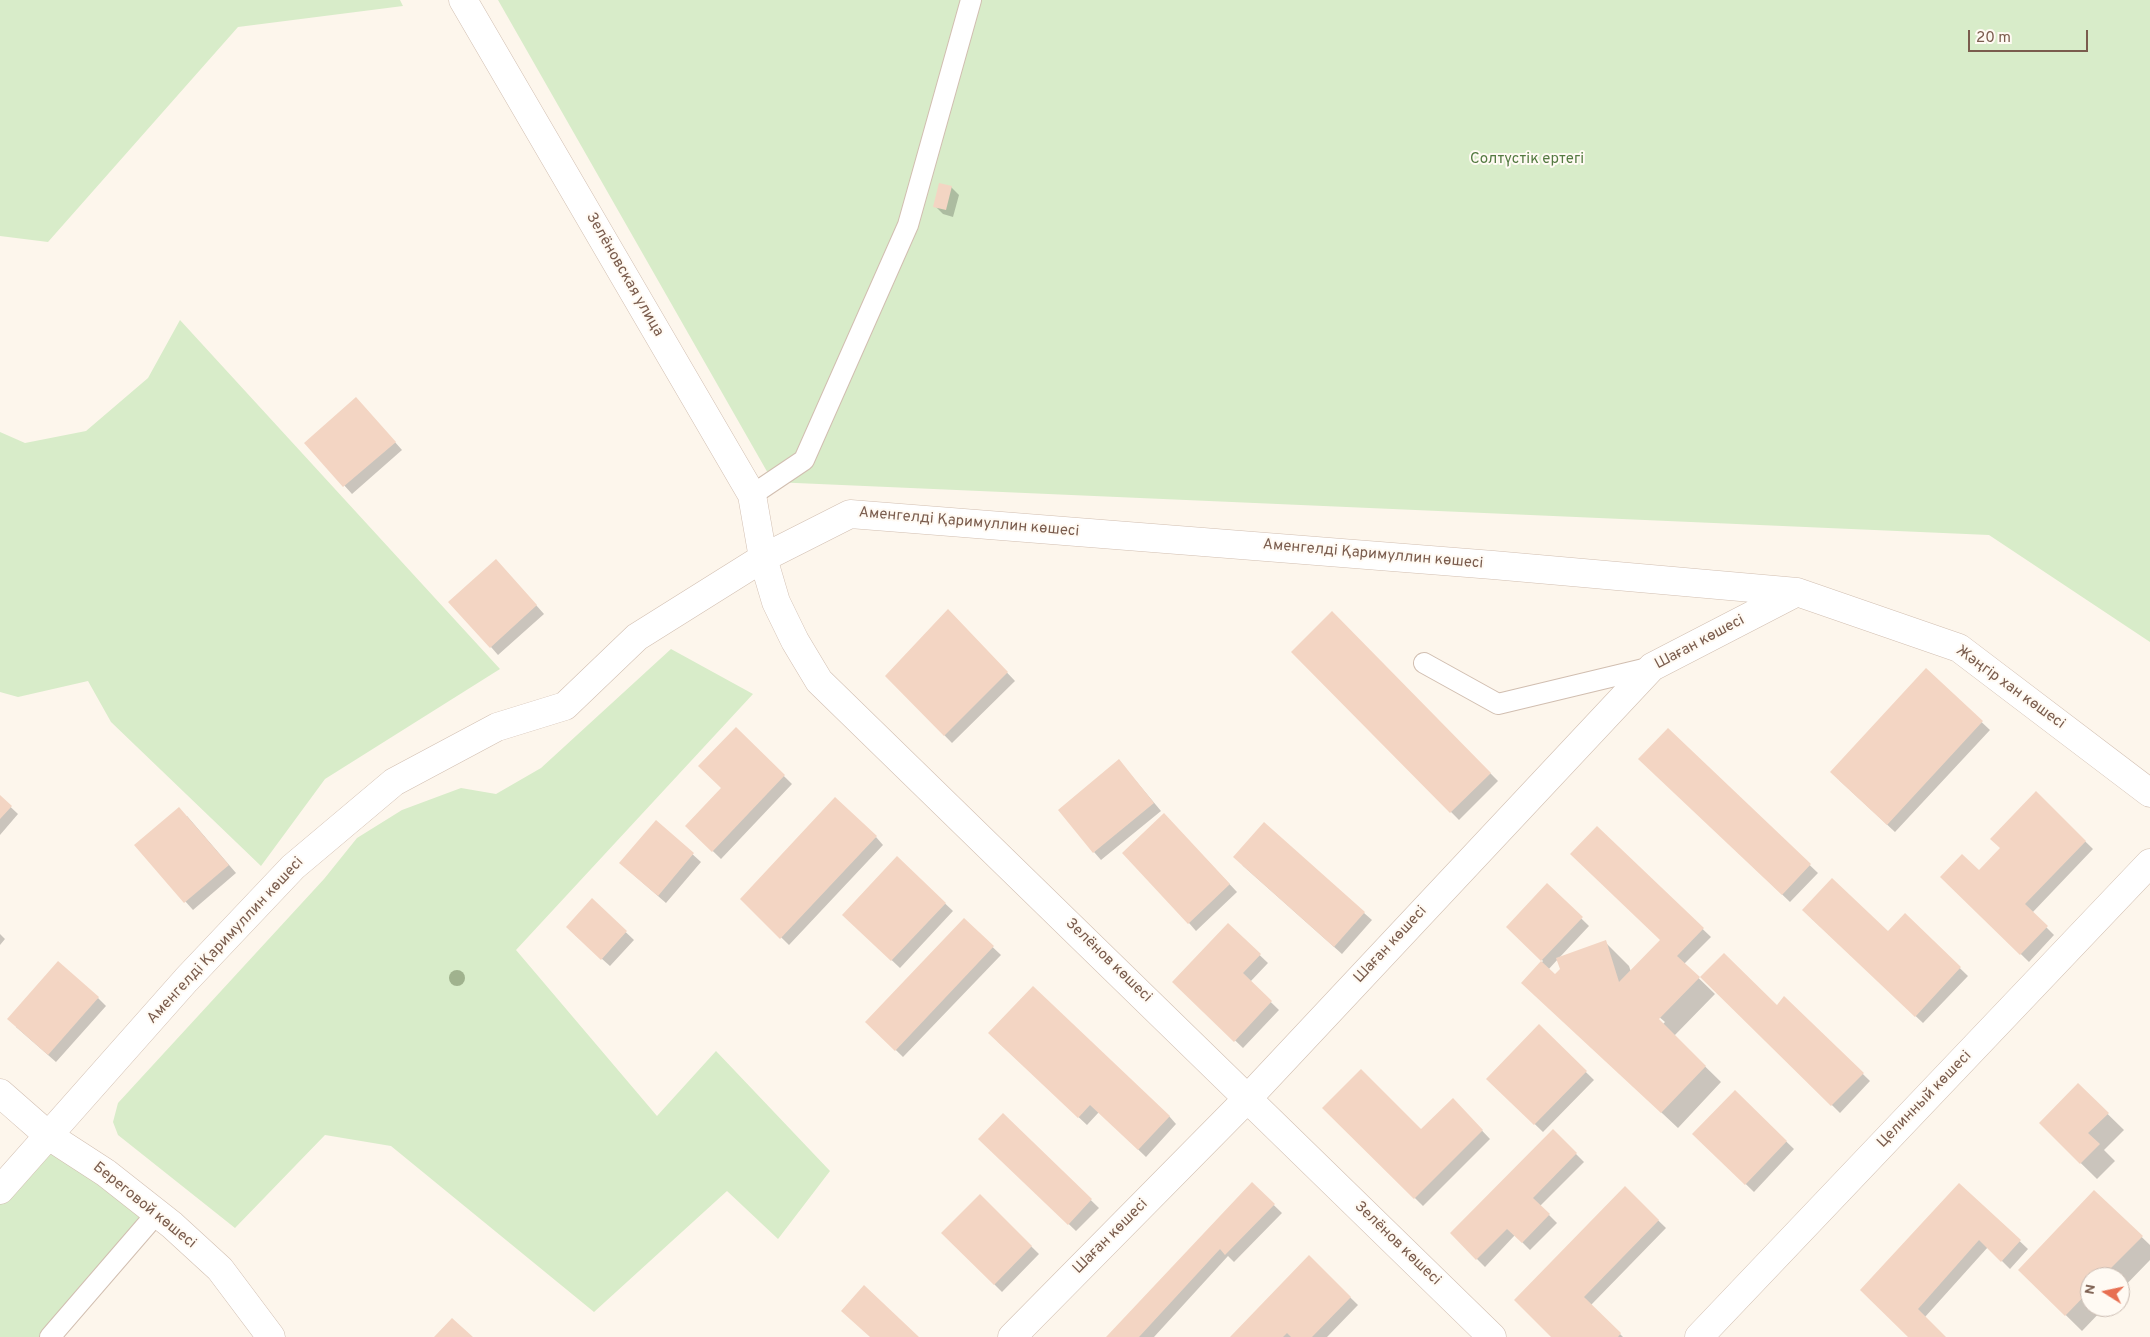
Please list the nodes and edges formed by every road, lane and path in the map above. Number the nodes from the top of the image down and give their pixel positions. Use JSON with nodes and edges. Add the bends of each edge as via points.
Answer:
{"nodes":[{"id":1,"x":463,"y":0,"type":"edge"},
{"id":2,"x":971,"y":0,"type":"edge"},
{"id":3,"x":752,"y":495,"type":"junction"},
{"id":4,"x":763,"y":558,"type":"junction"},
{"id":5,"x":1798,"y":592,"type":"junction"},
{"id":6,"x":1424,"y":663,"type":"dead end"},
{"id":7,"x":1652,"y":667,"type":"junction"},
{"id":8,"x":2150,"y":793,"type":"edge"},
{"id":9,"x":2150,"y":863,"type":"edge"},
{"id":10,"x":0,"y":1093,"type":"edge"},
{"id":11,"x":1248,"y":1098,"type":"junction"},
{"id":12,"x":49,"y":1136,"type":"junction"},
{"id":13,"x":0,"y":1190,"type":"edge"},
{"id":14,"x":157,"y":1213,"type":"junction"},
{"id":15,"x":50,"y":1337,"type":"edge"},
{"id":16,"x":271,"y":1337,"type":"edge"},
{"id":17,"x":1012,"y":1337,"type":"edge"},
{"id":18,"x":1492,"y":1337,"type":"edge"},
{"id":19,"x":1699,"y":1337,"type":"edge"}],
"edges":[{"from":1,"to":3,"type":"street","name":"Зелёновская улица"},
{"from":2,"to":3,"type":"lane","via":[[908,225],[804,460]]},
{"from":3,"to":4,"type":"street","name":"Зелёновская улица"},
{"from":4,"to":5,"type":"street","name":"Аменгелді Қаримуллин көшесі","via":[[850,514]]},
{"from":4,"to":11,"type":"street","name":"Зелёнов көшесі","via":[[776,602],[820,681]]},
{"from":4,"to":12,"type":"street","name":"Аменгелді Қаримуллин көшесі","via":[[637,637],[565,706],[497,728],[394,782],[293,868],[186,980]]},
{"from":5,"to":7,"type":"street","name":"Шаған көшесі"},
{"from":5,"to":8,"type":"street","name":"Жәңгір хан көшесі","via":[[1959,648]]},
{"from":6,"to":7,"type":"lane","via":[[1498,704]]},
{"from":7,"to":11,"type":"street","name":"Шаған көшесі"},
{"from":9,"to":19,"type":"street","name":"Целинный көшесі"},
{"from":10,"to":12,"type":"street","name":"Береговой көшесі"},
{"from":11,"to":17,"type":"street","name":"Шаған көшесі"},
{"from":11,"to":18,"type":"street","name":"Зелёнов көшесі"},
{"from":12,"to":13,"type":"street","name":"Аменгелді Қаримуллин көшесі"},
{"from":12,"to":14,"type":"street","name":"Береговой көшесі","via":[[106,1173]]},
{"from":14,"to":15,"type":"lane"},
{"from":14,"to":16,"type":"street","name":"Береговой көшесі","via":[[220,1269]]}]}
